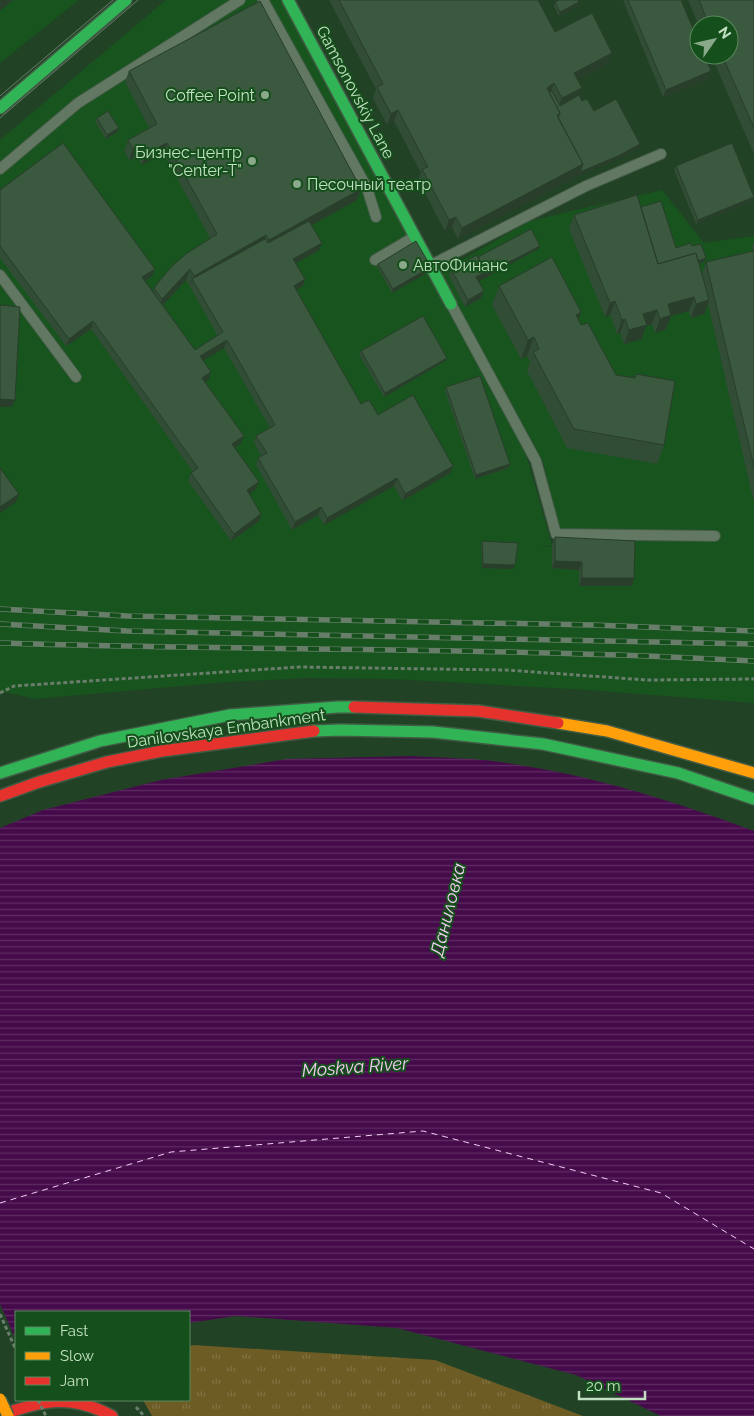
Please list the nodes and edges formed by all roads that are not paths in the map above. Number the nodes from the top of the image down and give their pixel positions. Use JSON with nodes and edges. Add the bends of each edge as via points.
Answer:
{"nodes":[{"id":1,"x":126,"y":0,"type":"edge"},
{"id":2,"x":240,"y":0,"type":"edge"},
{"id":3,"x":263,"y":0,"type":"edge"},
{"id":4,"x":288,"y":0,"type":"edge"},
{"id":5,"x":0,"y":108,"type":"edge"},
{"id":6,"x":661,"y":154,"type":"dead end"},
{"id":7,"x":0,"y":168,"type":"edge"},
{"id":8,"x":376,"y":218,"type":"dead end"},
{"id":9,"x":415,"y":237,"type":"junction"},
{"id":10,"x":375,"y":260,"type":"dead end"},
{"id":11,"x":430,"y":265,"type":"junction"},
{"id":12,"x":0,"y":275,"type":"edge"},
{"id":13,"x":452,"y":304,"type":"joint"},
{"id":14,"x":76,"y":377,"type":"dead end"},
{"id":15,"x":715,"y":536,"type":"dead end"},
{"id":16,"x":754,"y":772,"type":"edge"},
{"id":17,"x":0,"y":773,"type":"edge"},
{"id":18,"x":0,"y":796,"type":"edge"},
{"id":19,"x":754,"y":799,"type":"edge"},
{"id":20,"x":0,"y":1399,"type":"edge"},
{"id":21,"x":53,"y":1401,"type":"edge"},
{"id":22,"x":76,"y":1401,"type":"edge"},
{"id":23,"x":0,"y":1415,"type":"edge"},
{"id":24,"x":8,"y":1416,"type":"edge"},
{"id":25,"x":112,"y":1416,"type":"edge"}],
"edges":[{"from":1,"to":5,"type":"main road"},
{"from":2,"to":7,"type":"lane","via":[[78,103]]},
{"from":3,"to":8,"type":"lane","via":[[367,188]]},
{"from":4,"to":9,"type":"main road","name":"Gamsonovskiy Lane"},
{"from":6,"to":11,"type":"lane","via":[[586,186]]},
{"from":9,"to":10,"type":"lane"},
{"from":9,"to":11,"type":"main road","name":"Gamsonovskiy Lane"},
{"from":11,"to":13,"type":"main road","name":"Gamsonovskiy Lane"},
{"from":12,"to":14,"type":"lane"},
{"from":13,"to":15,"type":"lane","via":[[536,461],[556,534]]},
{"from":16,"to":17,"type":"main road","name":"Danilovskaya Embankment","via":[[608,731],[478,711],[338,707],[230,715],[100,741]]},
{"from":18,"to":19,"type":"main road","name":"Danilovskaya Embankment","via":[[107,762],[162,751],[300,732],[340,730],[433,732],[543,744],[678,773]]},
{"from":20,"to":24,"type":"main road","bridge":true},
{"from":21,"to":23,"type":"main road"},
{"from":22,"to":25,"type":"main road","via":[[98,1407]]}]}
